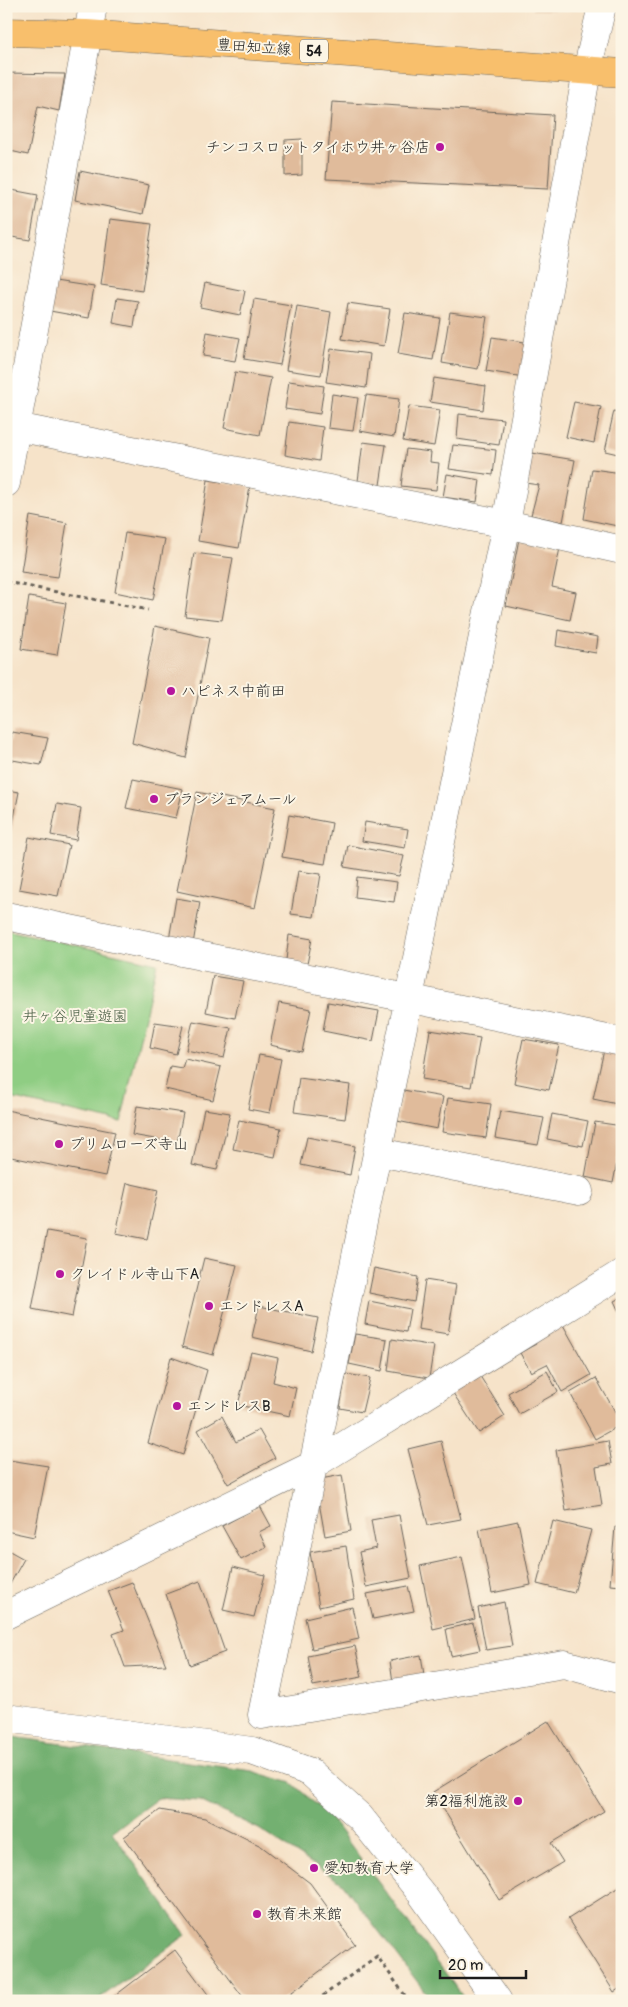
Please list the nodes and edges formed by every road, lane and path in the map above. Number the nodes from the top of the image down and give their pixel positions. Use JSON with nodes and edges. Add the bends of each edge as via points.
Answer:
{"nodes":[{"id":1,"x":92,"y":6,"type":"edge"},
{"id":2,"x":602,"y":6,"type":"edge"},
{"id":3,"x":6,"y":32,"type":"edge"},
{"id":4,"x":86,"y":34,"type":"junction"},
{"id":5,"x":587,"y":71,"type":"junction"},
{"id":6,"x":622,"y":73,"type":"edge"},
{"id":7,"x":12,"y":426,"type":"edge"},
{"id":8,"x":6,"y":482,"type":"edge"},
{"id":9,"x":506,"y":524,"type":"junction"},
{"id":10,"x":622,"y":550,"type":"edge"},
{"id":11,"x":6,"y":582,"type":"edge"},
{"id":12,"x":148,"y":610,"type":"dead end"},
{"id":13,"x":6,"y":916,"type":"edge"},
{"id":14,"x":410,"y":998,"type":"junction"},
{"id":15,"x":622,"y":1042,"type":"edge"},
{"id":16,"x":378,"y":1152,"type":"junction"},
{"id":17,"x":579,"y":1190,"type":"dead end"},
{"id":18,"x":622,"y":1273,"type":"edge"},
{"id":19,"x":313,"y":1465,"type":"junction"},
{"id":20,"x":6,"y":1615,"type":"edge"},
{"id":21,"x":622,"y":1680,"type":"edge"},
{"id":22,"x":6,"y":1718,"type":"edge"},
{"id":23,"x":316,"y":2001,"type":"edge"},
{"id":24,"x":409,"y":2001,"type":"edge"},
{"id":25,"x":498,"y":2001,"type":"edge"}],
"edges":[{"from":1,"to":4,"type":"street"},
{"from":2,"to":5,"type":"street"},
{"from":3,"to":4,"type":"main road","name":"豊田知立線","number":"54"},
{"from":4,"to":5,"type":"main road","name":"豊田知立線","number":"54"},
{"from":4,"to":7,"type":"street"},
{"from":5,"to":6,"type":"main road","name":"豊田知立線","number":"54"},
{"from":5,"to":9,"type":"street"},
{"from":7,"to":8,"type":"street"},
{"from":7,"to":9,"type":"street"},
{"from":9,"to":10,"type":"street"},
{"from":9,"to":14,"type":"street"},
{"from":11,"to":12,"type":"path"},
{"from":13,"to":14,"type":"street"},
{"from":14,"to":15,"type":"street"},
{"from":14,"to":16,"type":"street"},
{"from":16,"to":17,"type":"street"},
{"from":16,"to":19,"type":"street"},
{"from":18,"to":19,"type":"street"},
{"from":19,"to":20,"type":"street"},
{"from":19,"to":21,"type":"street","via":[[262,1715],[564,1664]]},
{"from":22,"to":25,"type":"street","via":[[252,1751],[310,1772],[360,1817],[421,1893]]},
{"from":23,"to":24,"type":"path","via":[[377,1956]]}]}
